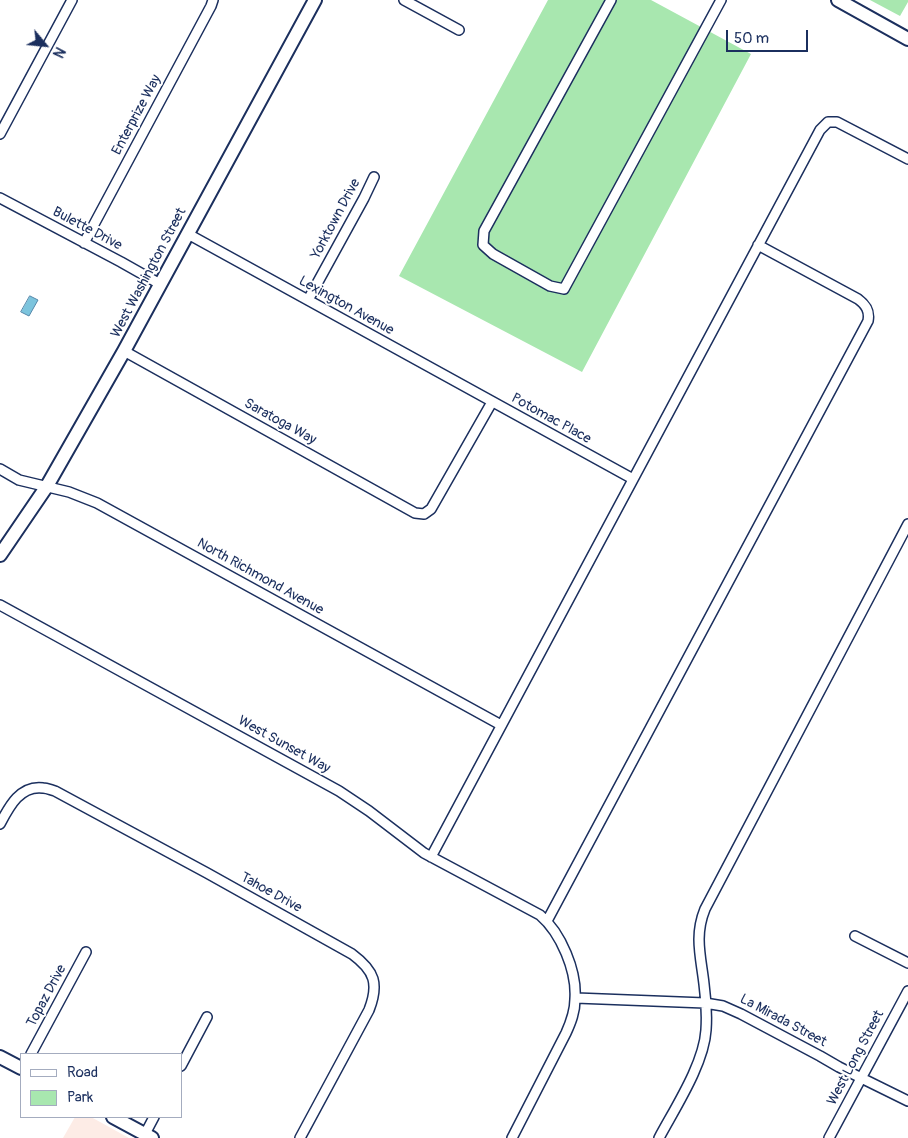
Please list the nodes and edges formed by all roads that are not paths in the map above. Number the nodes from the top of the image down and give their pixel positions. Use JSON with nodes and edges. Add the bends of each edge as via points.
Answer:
{"nodes":[{"id":1,"x":72,"y":0,"type":"edge"},
{"id":2,"x":213,"y":0,"type":"edge"},
{"id":3,"x":315,"y":0,"type":"edge"},
{"id":4,"x":404,"y":0,"type":"edge"},
{"id":5,"x":610,"y":0,"type":"edge"},
{"id":6,"x":721,"y":0,"type":"edge"},
{"id":7,"x":838,"y":0,"type":"edge"},
{"id":8,"x":460,"y":30,"type":"dead end"},
{"id":9,"x":908,"y":39,"type":"edge"},
{"id":10,"x":0,"y":134,"type":"edge"},
{"id":11,"x":908,"y":159,"type":"edge"},
{"id":12,"x":374,"y":177,"type":"dead end"},
{"id":13,"x":0,"y":198,"type":"edge"},
{"id":14,"x":188,"y":234,"type":"junction"},
{"id":15,"x":84,"y":243,"type":"junction"},
{"id":16,"x":758,"y":245,"type":"junction"},
{"id":17,"x":160,"y":284,"type":"junction"},
{"id":18,"x":308,"y":300,"type":"junction"},
{"id":19,"x":124,"y":351,"type":"junction"},
{"id":20,"x":492,"y":402,"type":"junction"},
{"id":21,"x":0,"y":469,"type":"edge"},
{"id":22,"x":633,"y":479,"type":"junction"},
{"id":23,"x":47,"y":486,"type":"junction"},
{"id":24,"x":424,"y":514,"type":"joint"},
{"id":25,"x":908,"y":524,"type":"edge"},
{"id":26,"x":0,"y":555,"type":"edge"},
{"id":27,"x":0,"y":605,"type":"edge"},
{"id":28,"x":501,"y":725,"type":"junction"},
{"id":29,"x":0,"y":824,"type":"edge"},
{"id":30,"x":431,"y":856,"type":"junction"},
{"id":31,"x":547,"y":921,"type":"junction"},
{"id":32,"x":855,"y":936,"type":"dead end"},
{"id":33,"x":86,"y":952,"type":"dead end"},
{"id":34,"x":908,"y":963,"type":"edge"},
{"id":35,"x":908,"y":991,"type":"edge"},
{"id":36,"x":576,"y":998,"type":"junction"},
{"id":37,"x":706,"y":1003,"type":"junction"},
{"id":38,"x":207,"y":1017,"type":"dead end"},
{"id":39,"x":32,"y":1053,"type":"edge"},
{"id":40,"x":0,"y":1057,"type":"edge"},
{"id":41,"x":182,"y":1064,"type":"edge"},
{"id":42,"x":20,"y":1067,"type":"edge"},
{"id":43,"x":861,"y":1078,"type":"junction"},
{"id":44,"x":908,"y":1101,"type":"edge"},
{"id":45,"x":115,"y":1118,"type":"edge"},
{"id":46,"x":154,"y":1118,"type":"edge"},
{"id":47,"x":149,"y":1136,"type":"edge"},
{"id":48,"x":300,"y":1138,"type":"edge"},
{"id":49,"x":512,"y":1138,"type":"edge"},
{"id":50,"x":659,"y":1138,"type":"edge"},
{"id":51,"x":829,"y":1138,"type":"edge"}],
"edges":[{"from":1,"to":10,"type":"street"},
{"from":2,"to":15,"type":"street","name":"Enterprize Way"},
{"from":3,"to":14,"type":"street","name":"West Washington Street"},
{"from":4,"to":8,"type":"street"},
{"from":5,"to":6,"type":"street","via":[[484,231],[483,245],[493,254],[550,286],[564,289]]},
{"from":7,"to":9,"type":"street"},
{"from":11,"to":16,"type":"street","via":[[843,124],[828,122],[820,130]]},
{"from":12,"to":18,"type":"street","name":"Yorktown Drive"},
{"from":13,"to":15,"type":"street","name":"Bulette Drive"},
{"from":14,"to":17,"type":"street","name":"West Washington Street"},
{"from":14,"to":18,"type":"street","name":"Lexington Avenue"},
{"from":15,"to":17,"type":"street","name":"Bulette Drive"},
{"from":16,"to":22,"type":"street"},
{"from":16,"to":31,"type":"street","via":[[858,299],[868,309],[868,321]]},
{"from":17,"to":19,"type":"street","name":"West Washington Street"},
{"from":18,"to":20,"type":"street","name":"Lexington Avenue"},
{"from":19,"to":23,"type":"street","name":"West Washington Street"},
{"from":19,"to":24,"type":"street","name":"Saratoga Way","via":[[415,513]]},
{"from":20,"to":22,"type":"street","name":"Potomac Place"},
{"from":20,"to":24,"type":"street","name":"Potomac Place","via":[[432,510]]},
{"from":21,"to":23,"type":"street","name":"North Richmond Avenue","via":[[19,480]]},
{"from":22,"to":28,"type":"street"},
{"from":23,"to":26,"type":"street","name":"West Washington Street"},
{"from":23,"to":28,"type":"street","name":"North Richmond Avenue","via":[[96,503]]},
{"from":25,"to":37,"type":"street","via":[[705,909],[698,940]]},
{"from":27,"to":30,"type":"street","name":"West Sunset Way","via":[[339,791]]},
{"from":28,"to":30,"type":"street"},
{"from":29,"to":48,"type":"street","name":"Tahoe Drive","via":[[20,794],[43,788],[55,792],[361,961],[373,977],[373,999]]},
{"from":30,"to":31,"type":"street","name":"West Sunset Way"},
{"from":31,"to":36,"type":"street","via":[[566,955],[574,978]]},
{"from":32,"to":34,"type":"street"},
{"from":33,"to":39,"type":"street","name":"Topaz Drive"},
{"from":35,"to":43,"type":"street","name":"West Long Street"},
{"from":36,"to":37,"type":"street","name":"La Mirada Street"},
{"from":36,"to":49,"type":"street","via":[[570,1025]]},
{"from":37,"to":43,"type":"street","name":"La Mirada Street","via":[[741,1014]]},
{"from":37,"to":50,"type":"street","via":[[706,1033],[700,1057]]},
{"from":38,"to":41,"type":"street"},
{"from":40,"to":42,"type":"street"},
{"from":43,"to":44,"type":"street","name":"La Mirada Street"},
{"from":43,"to":51,"type":"street","name":"West Long Street"},
{"from":45,"to":47,"type":"street"},
{"from":46,"to":47,"type":"street"}]}
